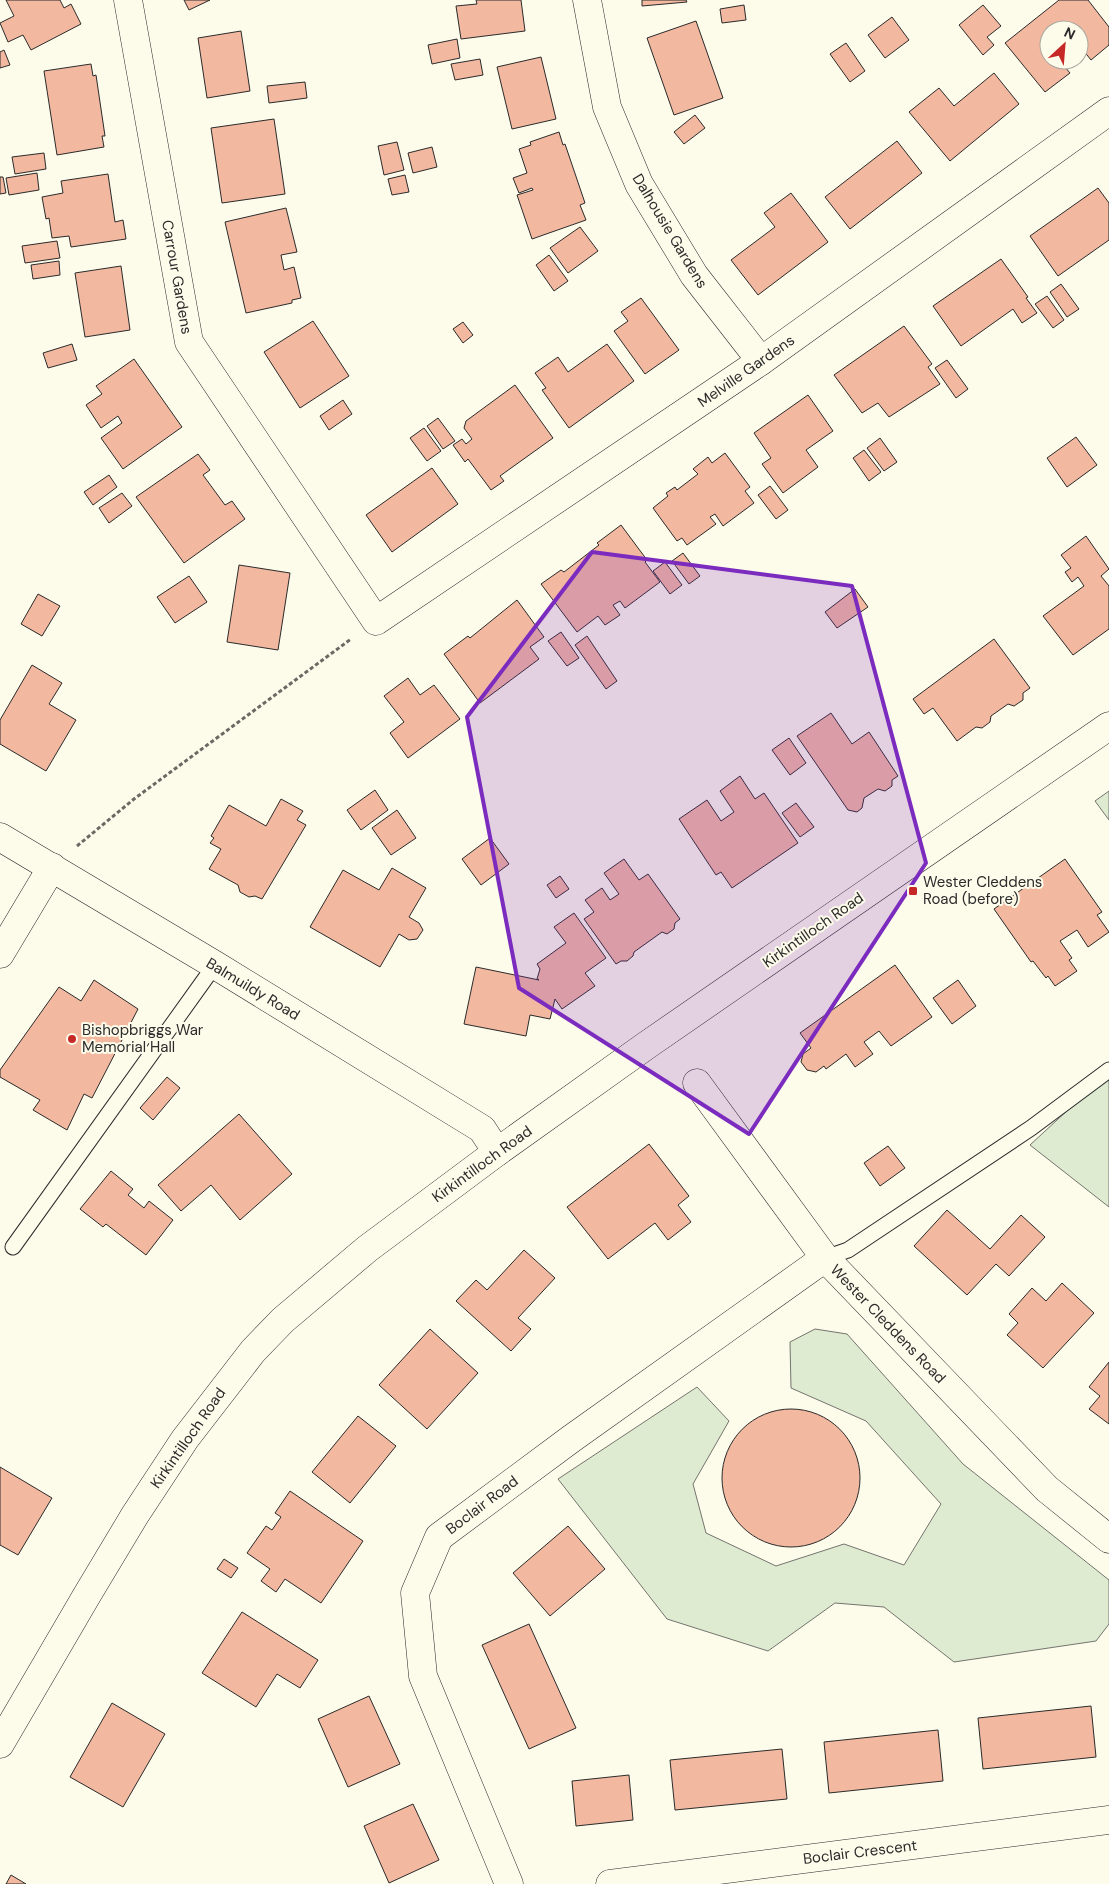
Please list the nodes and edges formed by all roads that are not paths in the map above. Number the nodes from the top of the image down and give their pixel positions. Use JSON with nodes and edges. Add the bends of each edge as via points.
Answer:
{"nodes":[{"id":1,"x":128,"y":0,"type":"edge"},
{"id":2,"x":587,"y":0,"type":"edge"},
{"id":3,"x":1109,"y":111,"type":"edge"},
{"id":4,"x":761,"y":361,"type":"junction"},
{"id":5,"x":376,"y":621,"type":"joint"},
{"id":6,"x":1109,"y":726,"type":"edge"},
{"id":7,"x":0,"y":837,"type":"edge"},
{"id":8,"x":52,"y":867,"type":"junction"},
{"id":9,"x":0,"y":954,"type":"edge"},
{"id":10,"x":215,"y":965,"type":"junction"},
{"id":11,"x":1109,"y":1070,"type":"edge"},
{"id":12,"x":697,"y":1083,"type":"dead end"},
{"id":13,"x":497,"y":1152,"type":"junction"},
{"id":14,"x":13,"y":1247,"type":"dead end"},
{"id":15,"x":825,"y":1258,"type":"junction"},
{"id":16,"x":1109,"y":1539,"type":"edge"},
{"id":17,"x":0,"y":1744,"type":"edge"},
{"id":18,"x":1109,"y":1820,"type":"edge"},
{"id":19,"x":509,"y":1884,"type":"edge"},
{"id":20,"x":610,"y":1884,"type":"edge"}],
"edges":[{"from":1,"to":5,"type":"street","name":"Carrour Gardens","via":[[189,342]]},
{"from":2,"to":4,"type":"street","name":"Dalhousie Gardens","via":[[607,106],[639,184],[694,275]]},
{"from":3,"to":4,"type":"street","name":"Melville Gardens"},
{"from":4,"to":5,"type":"street","name":"Melville Gardens"},
{"from":6,"to":13,"type":"street","name":"Kirkintilloch Road"},
{"from":7,"to":8,"type":"street","name":"Balmuildy Road"},
{"from":8,"to":9,"type":"street"},
{"from":8,"to":10,"type":"street","name":"Balmuildy Road"},
{"from":10,"to":13,"type":"street","name":"Balmuildy Road","via":[[482,1129]]},
{"from":10,"to":14,"type":"lane"},
{"from":11,"to":15,"type":"lane","via":[[1031,1128],[848,1250]]},
{"from":12,"to":15,"type":"street","name":"Wester Cleddens Road"},
{"from":13,"to":17,"type":"street","name":"Kirkintilloch Road","via":[[366,1249],[283,1320],[253,1351],[185,1439],[135,1515]]},
{"from":15,"to":16,"type":"street","name":"Wester Cleddens Road","via":[[1047,1490]]},
{"from":15,"to":19,"type":"street","name":"Boclair Road","via":[[571,1438],[439,1537],[416,1593],[423,1676]]},
{"from":18,"to":20,"type":"street","name":"Boclair Crescent"}]}
